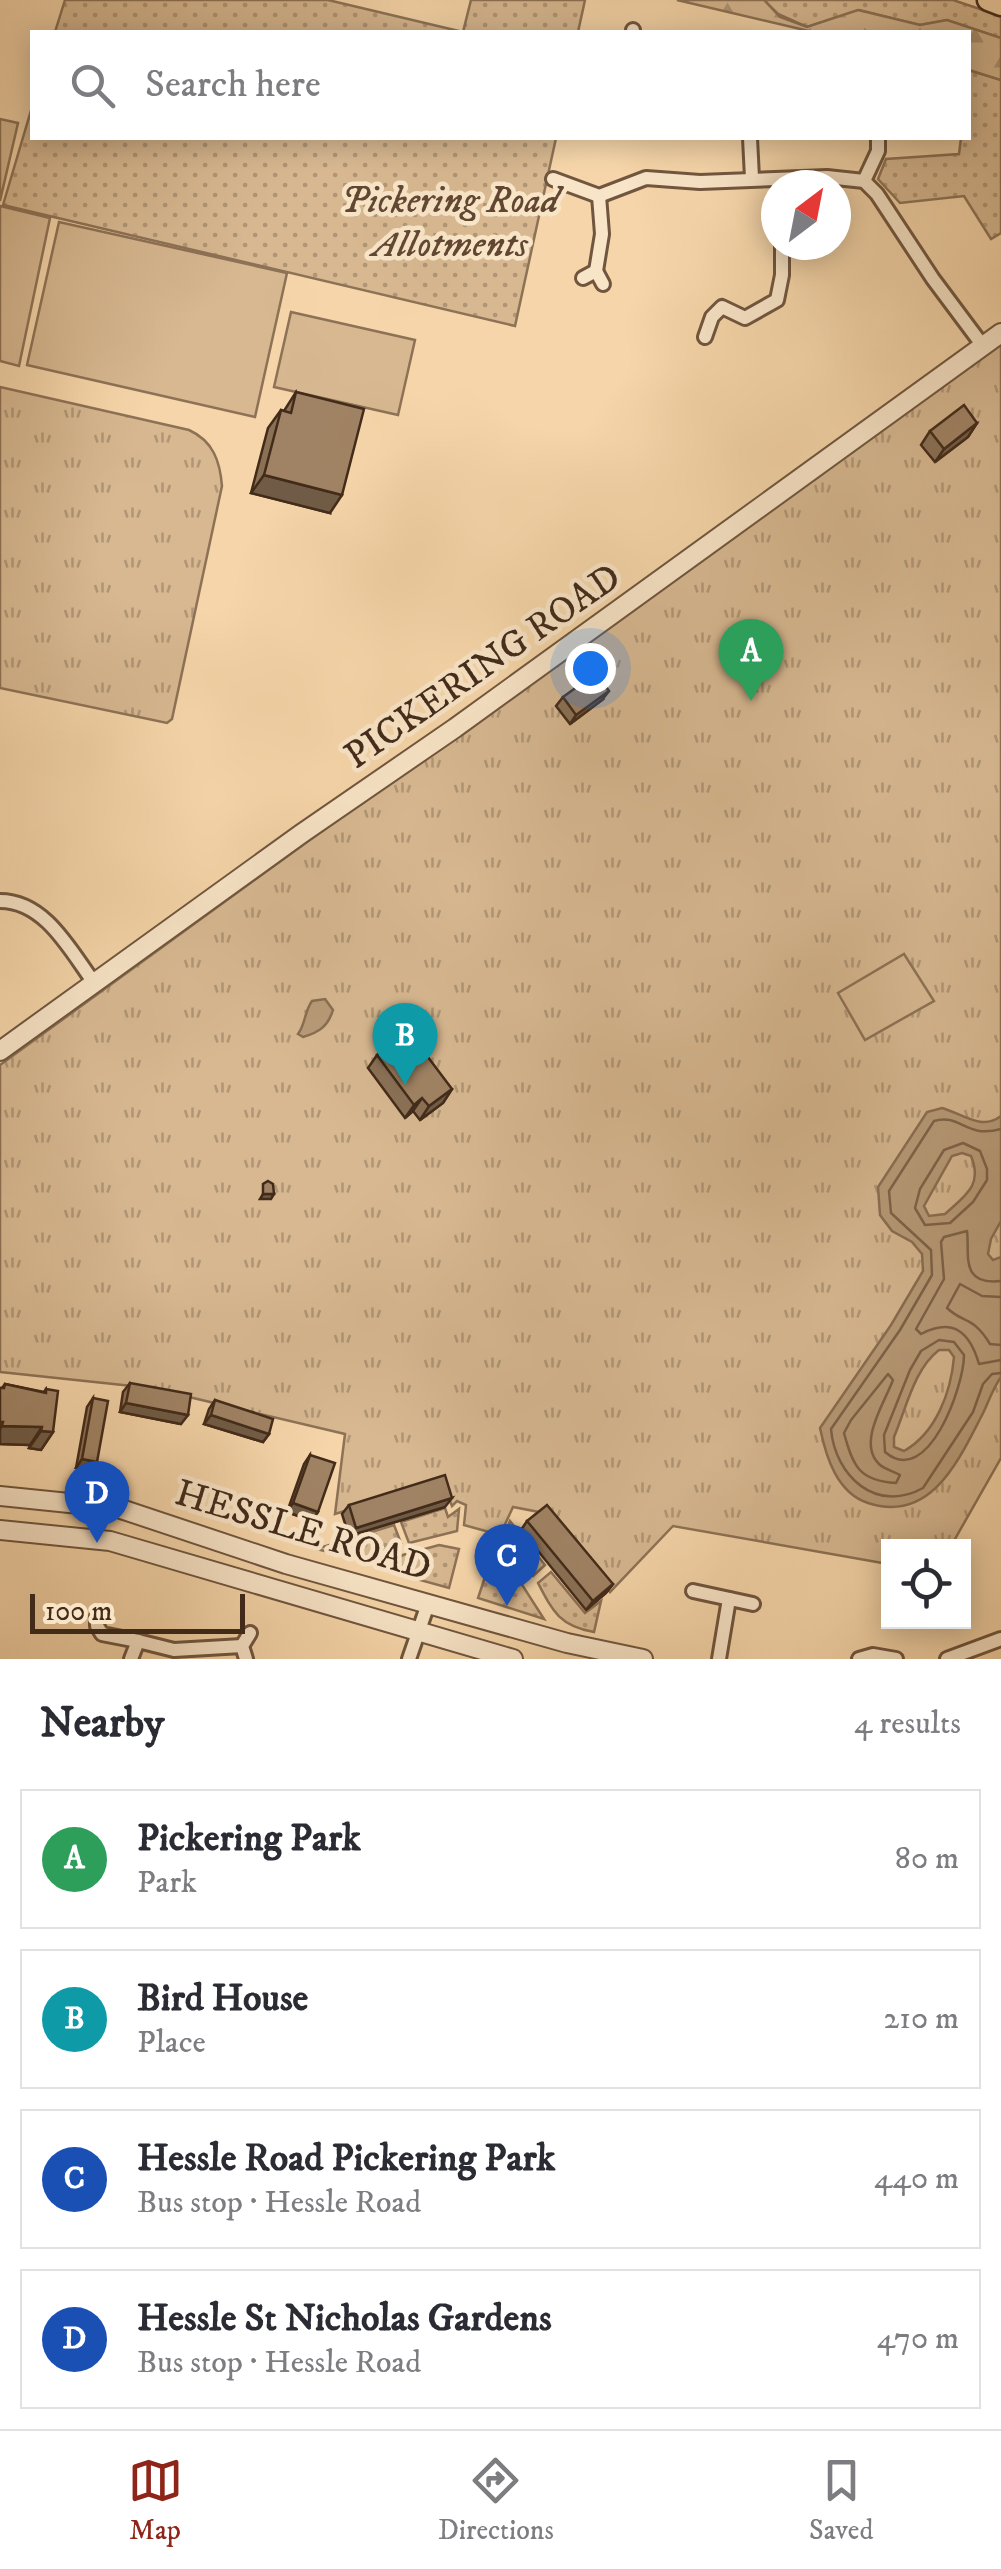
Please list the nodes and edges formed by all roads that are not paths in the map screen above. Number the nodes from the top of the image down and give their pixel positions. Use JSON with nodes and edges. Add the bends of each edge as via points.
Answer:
{"nodes":[{"id":1,"x":988,"y":0,"type":"edge"},
{"id":2,"x":1001,"y":4,"type":"edge"},
{"id":3,"x":750,"y":140,"type":"edge"},
{"id":4,"x":878,"y":140,"type":"edge"},
{"id":5,"x":752,"y":178,"type":"junction"},
{"id":6,"x":554,"y":179,"type":"dead end"},
{"id":7,"x":761,"y":179,"type":"edge"},
{"id":8,"x":851,"y":180,"type":"edge"},
{"id":9,"x":864,"y":181,"type":"junction"},
{"id":10,"x":598,"y":196,"type":"junction"},
{"id":11,"x":782,"y":260,"type":"edge"},
{"id":12,"x":603,"y":284,"type":"dead end"},
{"id":13,"x":1001,"y":333,"type":"edge"},
{"id":14,"x":705,"y":337,"type":"dead end"},
{"id":15,"x":983,"y":346,"type":"junction"},
{"id":16,"x":0,"y":902,"type":"edge"},
{"id":17,"x":96,"y":984,"type":"junction"},
{"id":18,"x":0,"y":1051,"type":"edge"},
{"id":19,"x":0,"y":1496,"type":"edge"},
{"id":20,"x":0,"y":1530,"type":"edge"},
{"id":21,"x":286,"y":1564,"type":"junction"},
{"id":22,"x":278,"y":1589,"type":"junction"},
{"id":23,"x":693,"y":1590,"type":"dead end"},
{"id":24,"x":728,"y":1599,"type":"junction"},
{"id":25,"x":428,"y":1604,"type":"junction"},
{"id":26,"x":753,"y":1604,"type":"dead end"},
{"id":27,"x":97,"y":1617,"type":"dead end"},
{"id":28,"x":419,"y":1629,"type":"junction"},
{"id":29,"x":250,"y":1633,"type":"dead end"},
{"id":30,"x":1001,"y":1639,"type":"edge"},
{"id":31,"x":138,"y":1642,"type":"junction"},
{"id":32,"x":244,"y":1653,"type":"edge"},
{"id":33,"x":131,"y":1659,"type":"edge"},
{"id":34,"x":410,"y":1659,"type":"edge"},
{"id":35,"x":513,"y":1659,"type":"edge"},
{"id":36,"x":644,"y":1659,"type":"edge"},
{"id":37,"x":720,"y":1659,"type":"edge"},
{"id":38,"x":859,"y":1659,"type":"edge"},
{"id":39,"x":896,"y":1659,"type":"edge"},
{"id":40,"x":947,"y":1659,"type":"edge"}],
"edges":[{"from":1,"to":2,"type":"main road"},
{"from":3,"to":5,"type":"street"},
{"from":4,"to":9,"type":"street"},
{"from":5,"to":7,"type":"street"},
{"from":5,"to":10,"type":"street","via":[[646,178]]},
{"from":6,"to":10,"type":"street"},
{"from":8,"to":9,"type":"street"},
{"from":9,"to":15,"type":"street"},
{"from":10,"to":12,"type":"street","via":[[602,234],[590,274]]},
{"from":11,"to":14,"type":"street","via":[[777,300],[745,318],[722,306]]},
{"from":13,"to":15,"type":"street","name":"PICKERING ROAD"},
{"from":15,"to":17,"type":"street","name":"PICKERING ROAD"},
{"from":16,"to":17,"type":"street","via":[[31,908],[50,924]]},
{"from":17,"to":18,"type":"street","name":"PICKERING ROAD"},
{"from":19,"to":21,"type":"street","name":"HESSLE ROAD","via":[[118,1508]]},
{"from":20,"to":22,"type":"street","name":"HESSLE ROAD","via":[[110,1541]]},
{"from":21,"to":22,"type":"street"},
{"from":21,"to":25,"type":"street","name":"HESSLE ROAD"},
{"from":22,"to":28,"type":"street","name":"HESSLE ROAD"},
{"from":23,"to":24,"type":"street"},
{"from":24,"to":26,"type":"street"},
{"from":24,"to":37,"type":"street"},
{"from":25,"to":28,"type":"street"},
{"from":25,"to":36,"type":"street","name":"HESSLE ROAD"},
{"from":27,"to":31,"type":"street","via":[[102,1634]]},
{"from":28,"to":34,"type":"street"},
{"from":28,"to":35,"type":"street","name":"HESSLE ROAD"},
{"from":29,"to":32,"type":"street"},
{"from":30,"to":40,"type":"street"},
{"from":31,"to":32,"type":"street"},
{"from":31,"to":33,"type":"street"},
{"from":38,"to":39,"type":"street"}]}
